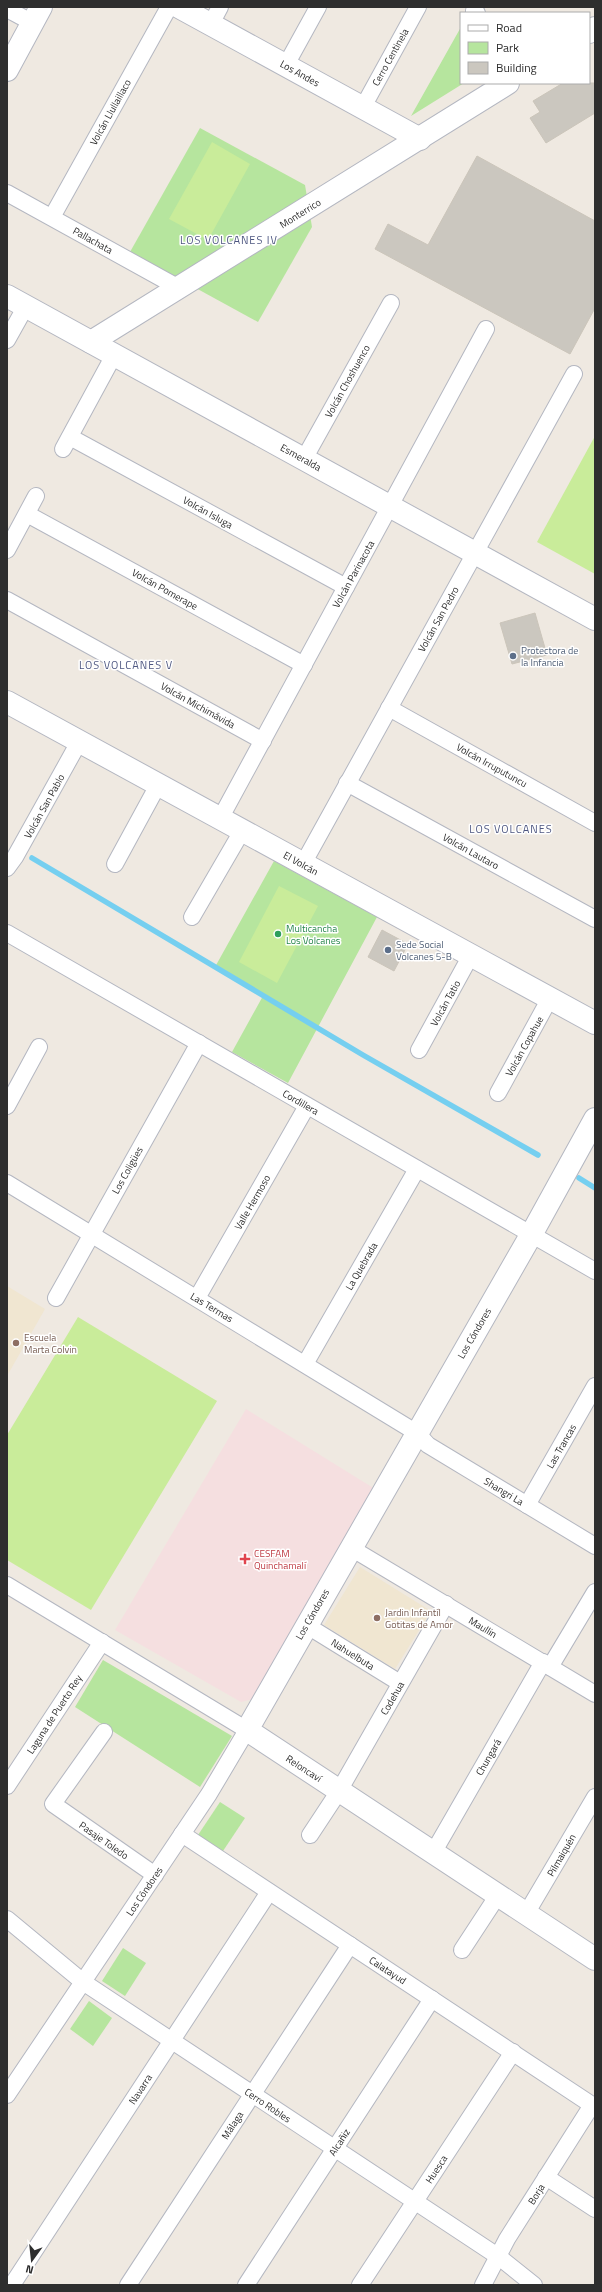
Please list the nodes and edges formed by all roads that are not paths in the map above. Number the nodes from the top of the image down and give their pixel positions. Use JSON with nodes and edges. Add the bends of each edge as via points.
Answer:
{"nodes":[{"id":1,"x":169,"y":7,"type":"edge"},
{"id":2,"x":180,"y":7,"type":"edge"},
{"id":3,"x":318,"y":7,"type":"edge"},
{"id":4,"x":418,"y":7,"type":"edge"},
{"id":5,"x":7,"y":9,"type":"edge"},
{"id":6,"x":37,"y":15,"type":"edge"},
{"id":7,"x":215,"y":16,"type":"edge"},
{"id":8,"x":286,"y":65,"type":"junction"},
{"id":9,"x":7,"y":70,"type":"edge"},
{"id":10,"x":506,"y":84,"type":"edge"},
{"id":11,"x":362,"y":107,"type":"junction"},
{"id":12,"x":420,"y":139,"type":"junction"},
{"id":13,"x":7,"y":193,"type":"edge"},
{"id":14,"x":52,"y":217,"type":"junction"},
{"id":15,"x":179,"y":288,"type":"junction"},
{"id":16,"x":16,"y":301,"type":"edge"},
{"id":17,"x":390,"y":303,"type":"dead end"},
{"id":18,"x":486,"y":329,"type":"dead end"},
{"id":19,"x":7,"y":340,"type":"edge"},
{"id":20,"x":91,"y":342,"type":"junction"},
{"id":21,"x":114,"y":355,"type":"junction"},
{"id":22,"x":574,"y":374,"type":"dead end"},
{"id":23,"x":304,"y":459,"type":"junction"},
{"id":24,"x":36,"y":496,"type":"dead end"},
{"id":25,"x":390,"y":506,"type":"junction"},
{"id":26,"x":27,"y":514,"type":"junction"},
{"id":27,"x":7,"y":550,"type":"edge"},
{"id":28,"x":475,"y":553,"type":"junction"},
{"id":29,"x":346,"y":587,"type":"junction"},
{"id":30,"x":7,"y":600,"type":"edge"},
{"id":31,"x":595,"y":619,"type":"edge"},
{"id":32,"x":304,"y":665,"type":"junction"},
{"id":33,"x":7,"y":702,"type":"edge"},
{"id":34,"x":389,"y":708,"type":"junction"},
{"id":35,"x":263,"y":741,"type":"junction"},
{"id":36,"x":79,"y":742,"type":"junction"},
{"id":37,"x":347,"y":783,"type":"junction"},
{"id":38,"x":158,"y":785,"type":"junction"},
{"id":39,"x":220,"y":819,"type":"junction"},
{"id":40,"x":595,"y":823,"type":"edge"},
{"id":41,"x":242,"y":830,"type":"junction"},
{"id":42,"x":115,"y":864,"type":"dead end"},
{"id":43,"x":303,"y":864,"type":"junction"},
{"id":44,"x":7,"y":868,"type":"edge"},
{"id":45,"x":192,"y":917,"type":"dead end"},
{"id":46,"x":595,"y":919,"type":"edge"},
{"id":47,"x":7,"y":933,"type":"edge"},
{"id":48,"x":471,"y":955,"type":"junction"},
{"id":49,"x":550,"y":998,"type":"junction"},
{"id":50,"x":595,"y":1023,"type":"edge"},
{"id":51,"x":199,"y":1043,"type":"junction"},
{"id":52,"x":39,"y":1047,"type":"dead end"},
{"id":53,"x":419,"y":1050,"type":"dead end"},
{"id":54,"x":498,"y":1093,"type":"dead end"},
{"id":55,"x":7,"y":1106,"type":"edge"},
{"id":56,"x":307,"y":1106,"type":"junction"},
{"id":57,"x":593,"y":1126,"type":"edge"},
{"id":58,"x":417,"y":1169,"type":"junction"},
{"id":59,"x":7,"y":1183,"type":"edge"},
{"id":60,"x":91,"y":1234,"type":"junction"},
{"id":61,"x":531,"y":1235,"type":"junction"},
{"id":62,"x":595,"y":1271,"type":"edge"},
{"id":63,"x":56,"y":1298,"type":"dead end"},
{"id":64,"x":197,"y":1298,"type":"junction"},
{"id":65,"x":305,"y":1364,"type":"junction"},
{"id":66,"x":595,"y":1386,"type":"edge"},
{"id":67,"x":417,"y":1432,"type":"junction"},
{"id":68,"x":527,"y":1505,"type":"junction"},
{"id":69,"x":595,"y":1546,"type":"edge"},
{"id":70,"x":350,"y":1548,"type":"junction"},
{"id":71,"x":7,"y":1585,"type":"edge"},
{"id":72,"x":595,"y":1592,"type":"edge"},
{"id":73,"x":446,"y":1604,"type":"junction"},
{"id":74,"x":306,"y":1625,"type":"junction"},
{"id":75,"x":102,"y":1642,"type":"junction"},
{"id":76,"x":546,"y":1665,"type":"junction"},
{"id":77,"x":400,"y":1684,"type":"junction"},
{"id":78,"x":595,"y":1694,"type":"edge"},
{"id":79,"x":247,"y":1730,"type":"junction"},
{"id":80,"x":104,"y":1732,"type":"dead end"},
{"id":81,"x":7,"y":1786,"type":"edge"},
{"id":82,"x":339,"y":1791,"type":"junction"},
{"id":83,"x":595,"y":1797,"type":"edge"},
{"id":84,"x":182,"y":1834,"type":"junction"},
{"id":85,"x":310,"y":1835,"type":"dead end"},
{"id":86,"x":433,"y":1852,"type":"junction"},
{"id":87,"x":155,"y":1875,"type":"junction"},
{"id":88,"x":269,"y":1892,"type":"junction"},
{"id":89,"x":498,"y":1895,"type":"junction"},
{"id":90,"x":526,"y":1914,"type":"junction"},
{"id":91,"x":7,"y":1919,"type":"edge"},
{"id":92,"x":350,"y":1945,"type":"junction"},
{"id":93,"x":462,"y":1950,"type":"dead end"},
{"id":94,"x":595,"y":1959,"type":"edge"},
{"id":95,"x":83,"y":1982,"type":"junction"},
{"id":96,"x":432,"y":1999,"type":"junction"},
{"id":97,"x":172,"y":2041,"type":"junction"},
{"id":98,"x":513,"y":2052,"type":"junction"},
{"id":99,"x":252,"y":2094,"type":"junction"},
{"id":100,"x":7,"y":2095,"type":"edge"},
{"id":101,"x":594,"y":2106,"type":"edge"},
{"id":102,"x":334,"y":2149,"type":"junction"},
{"id":103,"x":546,"y":2177,"type":"junction"},
{"id":104,"x":415,"y":2201,"type":"junction"},
{"id":105,"x":595,"y":2209,"type":"edge"},
{"id":106,"x":499,"y":2257,"type":"junction"},
{"id":107,"x":12,"y":2285,"type":"edge"},
{"id":108,"x":128,"y":2285,"type":"edge"},
{"id":109,"x":246,"y":2285,"type":"edge"},
{"id":110,"x":360,"y":2285,"type":"edge"},
{"id":111,"x":483,"y":2285,"type":"edge"},
{"id":112,"x":534,"y":2285,"type":"edge"}],
"edges":[{"from":1,"to":14,"type":"street","name":"Volcán Llullaillaco"},
{"from":2,"to":7,"type":"street","name":"Los Andes"},
{"from":3,"to":8,"type":"street"},
{"from":4,"to":11,"type":"street","name":"Cerro Centinela"},
{"from":5,"to":6,"type":"street"},
{"from":6,"to":9,"type":"street"},
{"from":7,"to":8,"type":"street","name":"Los Andes"},
{"from":8,"to":11,"type":"street","name":"Los Andes"},
{"from":10,"to":12,"type":"street","name":"Monterrico"},
{"from":11,"to":12,"type":"street","name":"Los Andes"},
{"from":12,"to":15,"type":"street","name":"Monterrico"},
{"from":13,"to":14,"type":"street","name":"Pallachata"},
{"from":14,"to":15,"type":"street","name":"Pallachata"},
{"from":15,"to":20,"type":"street","name":"Monterrico"},
{"from":16,"to":19,"type":"street"},
{"from":16,"to":20,"type":"street","name":"Esmeralda"},
{"from":17,"to":23,"type":"street","name":"Volcán Choshuenco"},
{"from":18,"to":25,"type":"street","name":"Volcán Parinacota"},
{"from":20,"to":21,"type":"street","name":"Esmeralda"},
{"from":21,"to":23,"type":"street","name":"Esmeralda"},
{"from":21,"to":29,"type":"street","name":"Volcán Isluga","via":[[66,443]]},
{"from":22,"to":28,"type":"street","name":"Volcán San Pedro"},
{"from":23,"to":25,"type":"street","name":"Esmeralda"},
{"from":24,"to":26,"type":"street"},
{"from":25,"to":28,"type":"street","name":"Esmeralda"},
{"from":25,"to":29,"type":"street","name":"Volcán Parinacota"},
{"from":26,"to":27,"type":"street"},
{"from":26,"to":32,"type":"street","name":"Volcán Pomerape"},
{"from":28,"to":31,"type":"street","name":"Esmeralda"},
{"from":28,"to":34,"type":"street","name":"Volcán San Pedro"},
{"from":29,"to":32,"type":"street","name":"Volcán Parinacota"},
{"from":30,"to":35,"type":"street","name":"Volcán Michimávida"},
{"from":32,"to":35,"type":"street","name":"Volcán Parinacota"},
{"from":33,"to":36,"type":"street","name":"El Volcán"},
{"from":34,"to":37,"type":"street","name":"Volcán San Pedro"},
{"from":34,"to":40,"type":"street","name":"Volcán Irruputuncu"},
{"from":35,"to":39,"type":"street","name":"Volcán Parinacota"},
{"from":36,"to":38,"type":"street","name":"El Volcán"},
{"from":36,"to":44,"type":"street","name":"Volcán San Pablo"},
{"from":37,"to":43,"type":"street","name":"Volcán San Pedro"},
{"from":37,"to":46,"type":"street","name":"Volcán Lautaro"},
{"from":38,"to":39,"type":"street","name":"El Volcán"},
{"from":38,"to":42,"type":"street"},
{"from":39,"to":41,"type":"street","name":"El Volcán"},
{"from":41,"to":43,"type":"street","name":"El Volcán"},
{"from":41,"to":45,"type":"street"},
{"from":43,"to":48,"type":"street","name":"El Volcán"},
{"from":47,"to":51,"type":"street","name":"Cordillera"},
{"from":48,"to":49,"type":"street","name":"El Volcán"},
{"from":48,"to":53,"type":"street","name":"Volcán Tatio"},
{"from":49,"to":50,"type":"street","name":"El Volcán"},
{"from":49,"to":54,"type":"street","name":"Volcán Copahue"},
{"from":51,"to":56,"type":"street","name":"Cordillera"},
{"from":51,"to":60,"type":"street","name":"Los Coligües"},
{"from":52,"to":55,"type":"street"},
{"from":56,"to":58,"type":"street","name":"Cordillera"},
{"from":56,"to":64,"type":"street","name":"Valle Hermoso"},
{"from":57,"to":61,"type":"street","name":"Los Cóndores"},
{"from":58,"to":61,"type":"street","name":"Cordillera"},
{"from":58,"to":65,"type":"street","name":"La Quebrada"},
{"from":59,"to":60,"type":"street","name":"Las Termas"},
{"from":60,"to":63,"type":"street","name":"Los Coligües"},
{"from":60,"to":64,"type":"street","name":"Las Termas"},
{"from":61,"to":62,"type":"street","name":"Cordillera"},
{"from":61,"to":67,"type":"street","name":"Los Cóndores"},
{"from":64,"to":65,"type":"street","name":"Las Termas"},
{"from":65,"to":67,"type":"street","name":"Las Termas"},
{"from":66,"to":68,"type":"street","name":"Las Trancas"},
{"from":67,"to":68,"type":"street","name":"Shangri La","via":[[428,1445]]},
{"from":67,"to":70,"type":"street","name":"Los Cóndores"},
{"from":68,"to":69,"type":"street","name":"Shangri La"},
{"from":70,"to":73,"type":"street","name":"Maullin"},
{"from":70,"to":74,"type":"street","name":"Los Cóndores"},
{"from":71,"to":75,"type":"street","name":"Reloncaví"},
{"from":72,"to":76,"type":"street","name":"Chungará"},
{"from":73,"to":76,"type":"street","name":"Maullin"},
{"from":73,"to":77,"type":"street","name":"Codehua"},
{"from":74,"to":77,"type":"street","name":"Nahuelbuta"},
{"from":74,"to":79,"type":"street","name":"Los Cóndores"},
{"from":75,"to":79,"type":"street","name":"Reloncaví"},
{"from":75,"to":81,"type":"street","name":"Laguna de Puerto Rey"},
{"from":76,"to":78,"type":"street","name":"Maullin"},
{"from":76,"to":86,"type":"street","name":"Chungará"},
{"from":77,"to":82,"type":"street","name":"Codehua"},
{"from":79,"to":82,"type":"street","name":"Reloncaví"},
{"from":79,"to":84,"type":"street","name":"Los Cóndores"},
{"from":80,"to":87,"type":"street","name":"Pasaje Toledo","via":[[53,1804]]},
{"from":82,"to":85,"type":"street","name":"Codehua"},
{"from":82,"to":86,"type":"street","name":"Reloncaví"},
{"from":83,"to":90,"type":"street","name":"Pilmaiquén"},
{"from":84,"to":87,"type":"street","name":"Los Cóndores"},
{"from":84,"to":88,"type":"street","name":"Calatayud"},
{"from":86,"to":89,"type":"street","name":"Reloncaví"},
{"from":87,"to":95,"type":"street","name":"Los Cóndores"},
{"from":88,"to":92,"type":"street","name":"Calatayud"},
{"from":88,"to":97,"type":"street","name":"Navarra"},
{"from":89,"to":90,"type":"street","name":"Reloncaví"},
{"from":89,"to":93,"type":"street"},
{"from":90,"to":94,"type":"street","name":"Reloncaví"},
{"from":91,"to":95,"type":"street","name":"Cerro Robles"},
{"from":92,"to":96,"type":"street","name":"Calatayud"},
{"from":92,"to":99,"type":"street","name":"Málaga"},
{"from":95,"to":97,"type":"street","name":"Cerro Robles"},
{"from":95,"to":100,"type":"street","name":"Los Cóndores"},
{"from":96,"to":98,"type":"street","name":"Calatayud"},
{"from":96,"to":102,"type":"street","name":"Alcañiz"},
{"from":97,"to":99,"type":"street","name":"Cerro Robles"},
{"from":97,"to":107,"type":"street","name":"Navarra"},
{"from":98,"to":101,"type":"street","name":"Calatayud"},
{"from":98,"to":104,"type":"street","name":"Huesca"},
{"from":99,"to":102,"type":"street","name":"Cerro Robles"},
{"from":99,"to":108,"type":"street","name":"Málaga"},
{"from":101,"to":103,"type":"street","name":"Borja"},
{"from":102,"to":104,"type":"street","name":"Cerro Robles"},
{"from":102,"to":109,"type":"street","name":"Alcañiz"},
{"from":103,"to":105,"type":"street"},
{"from":103,"to":106,"type":"street","name":"Borja","via":[[507,2239]]},
{"from":104,"to":106,"type":"street","name":"Cerro Robles"},
{"from":104,"to":110,"type":"street","name":"Huesca"},
{"from":106,"to":111,"type":"street","name":"Borja"},
{"from":106,"to":112,"type":"street","name":"Cerro Robles"}]}
